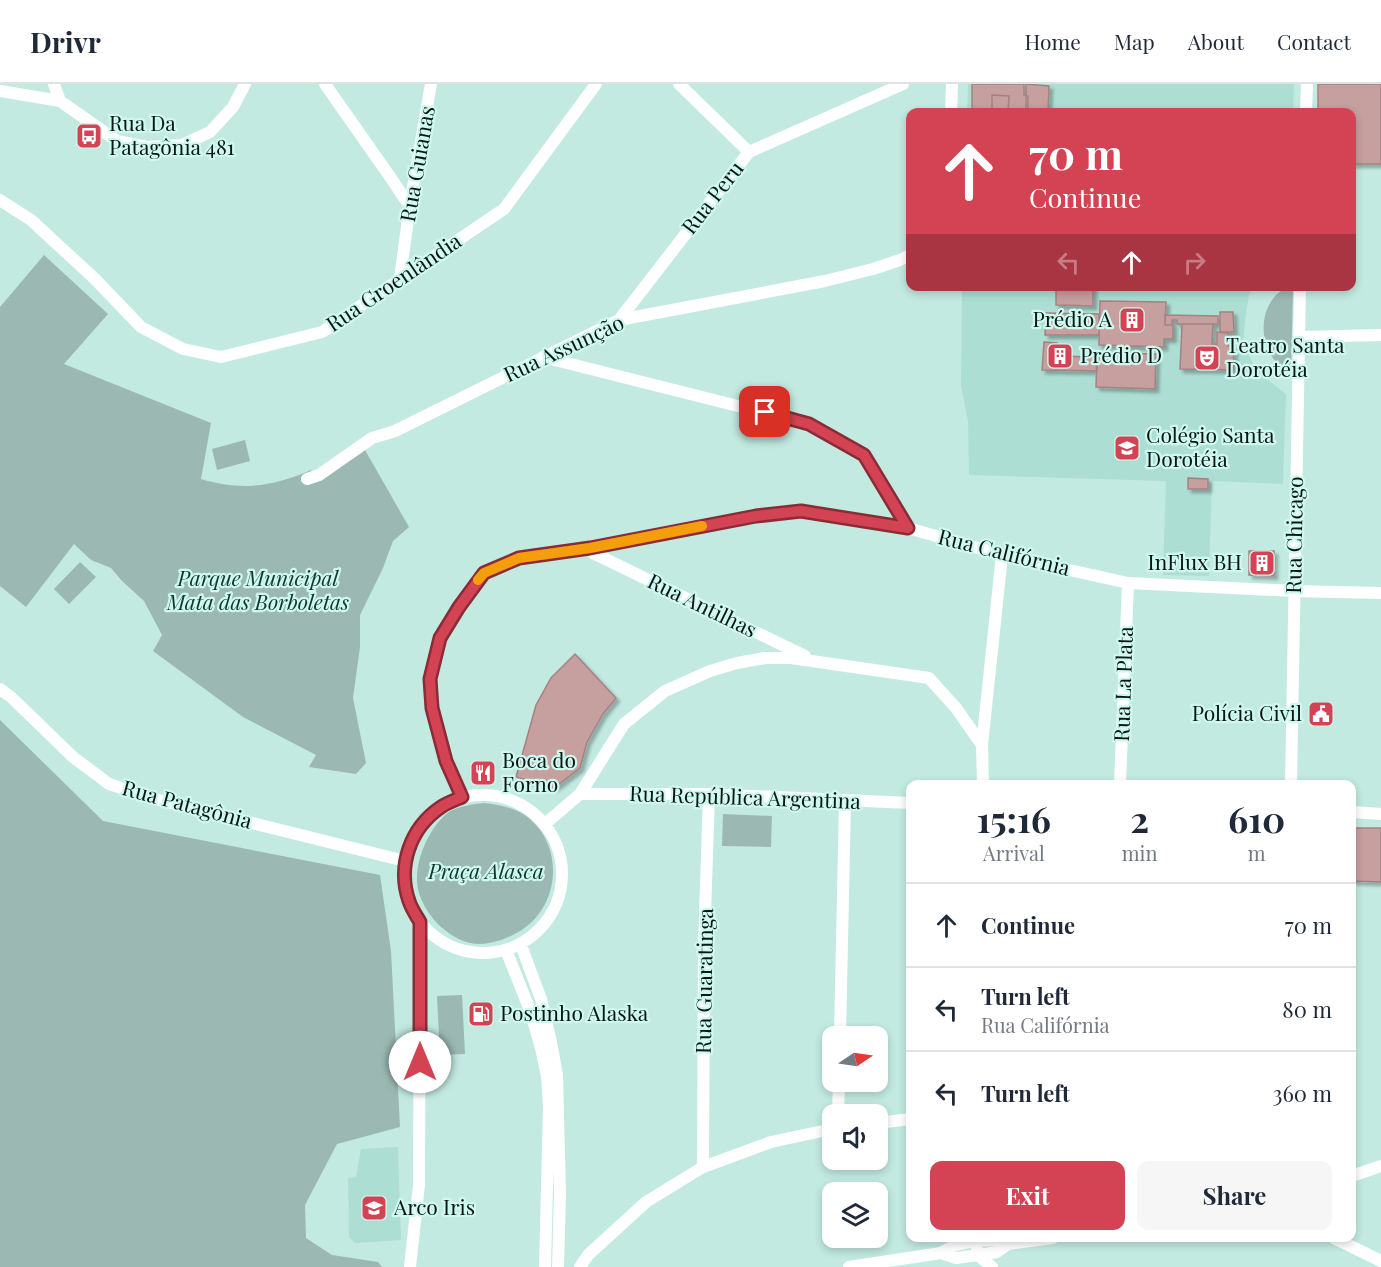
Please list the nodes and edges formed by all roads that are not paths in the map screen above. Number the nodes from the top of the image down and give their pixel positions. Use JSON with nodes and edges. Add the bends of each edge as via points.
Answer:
{"nodes":[{"id":1,"x":54,"y":84,"type":"edge"},
{"id":2,"x":245,"y":84,"type":"edge"},
{"id":3,"x":325,"y":84,"type":"edge"},
{"id":4,"x":431,"y":84,"type":"edge"},
{"id":5,"x":596,"y":84,"type":"edge"},
{"id":6,"x":680,"y":84,"type":"edge"},
{"id":7,"x":903,"y":84,"type":"edge"},
{"id":8,"x":952,"y":84,"type":"edge"},
{"id":9,"x":1307,"y":84,"type":"edge"},
{"id":10,"x":0,"y":91,"type":"edge"},
{"id":11,"x":60,"y":101,"type":"junction"},
{"id":12,"x":951,"y":108,"type":"edge"},
{"id":13,"x":1306,"y":108,"type":"edge"},
{"id":14,"x":748,"y":152,"type":"junction"},
{"id":15,"x":0,"y":200,"type":"edge"},
{"id":16,"x":410,"y":204,"type":"junction"},
{"id":17,"x":906,"y":257,"type":"edge"},
{"id":18,"x":400,"y":279,"type":"junction"},
{"id":19,"x":1300,"y":291,"type":"edge"},
{"id":20,"x":619,"y":320,"type":"junction"},
{"id":21,"x":1381,"y":335,"type":"edge"},
{"id":22,"x":1299,"y":337,"type":"junction"},
{"id":23,"x":543,"y":357,"type":"junction"},
{"id":24,"x":307,"y":479,"type":"dead end"},
{"id":25,"x":908,"y":528,"type":"junction"},
{"id":26,"x":590,"y":548,"type":"junction"},
{"id":27,"x":1002,"y":555,"type":"junction"},
{"id":28,"x":1128,"y":583,"type":"junction"},
{"id":29,"x":1294,"y":591,"type":"junction"},
{"id":30,"x":1381,"y":593,"type":"edge"},
{"id":31,"x":817,"y":662,"type":"junction"},
{"id":32,"x":0,"y":689,"type":"edge"},
{"id":33,"x":982,"y":745,"type":"junction"},
{"id":34,"x":983,"y":780,"type":"edge"},
{"id":35,"x":1119,"y":780,"type":"edge"},
{"id":36,"x":1290,"y":780,"type":"edge"},
{"id":37,"x":580,"y":794,"type":"junction"},
{"id":38,"x":709,"y":794,"type":"junction"},
{"id":39,"x":462,"y":797,"type":"junction"},
{"id":40,"x":845,"y":801,"type":"junction"},
{"id":41,"x":906,"y":802,"type":"edge"},
{"id":42,"x":1356,"y":812,"type":"edge"},
{"id":43,"x":1381,"y":814,"type":"edge"},
{"id":44,"x":545,"y":824,"type":"junction"},
{"id":45,"x":405,"y":861,"type":"junction"},
{"id":46,"x":420,"y":922,"type":"junction"},
{"id":47,"x":521,"y":945,"type":"junction"},
{"id":48,"x":506,"y":951,"type":"junction"},
{"id":49,"x":840,"y":1026,"type":"edge"},
{"id":50,"x":906,"y":1120,"type":"edge"},
{"id":51,"x":888,"y":1122,"type":"edge"},
{"id":52,"x":822,"y":1131,"type":"edge"},
{"id":53,"x":1381,"y":1166,"type":"edge"},
{"id":54,"x":703,"y":1167,"type":"junction"},
{"id":55,"x":1356,"y":1175,"type":"edge"},
{"id":56,"x":965,"y":1242,"type":"edge"},
{"id":57,"x":976,"y":1242,"type":"edge"},
{"id":58,"x":1002,"y":1242,"type":"edge"},
{"id":59,"x":1023,"y":1242,"type":"edge"},
{"id":60,"x":1342,"y":1242,"type":"edge"},
{"id":61,"x":1008,"y":1244,"type":"junction"},
{"id":62,"x":941,"y":1253,"type":"junction"},
{"id":63,"x":978,"y":1255,"type":"junction"},
{"id":64,"x":588,"y":1256,"type":"junction"},
{"id":65,"x":1381,"y":1261,"type":"edge"},
{"id":66,"x":559,"y":1264,"type":"edge"},
{"id":67,"x":410,"y":1267,"type":"edge"},
{"id":68,"x":545,"y":1267,"type":"edge"},
{"id":69,"x":580,"y":1267,"type":"edge"},
{"id":70,"x":849,"y":1267,"type":"edge"},
{"id":71,"x":992,"y":1267,"type":"edge"}],
"edges":[{"from":1,"to":11,"type":"street"},
{"from":2,"to":11,"type":"street","via":[[233,107],[210,132],[182,146],[147,147],[117,141]]},
{"from":3,"to":16,"type":"street"},
{"from":4,"to":16,"type":"street","name":"Rua Guianas"},
{"from":5,"to":18,"type":"street","name":"Rua Groenlândia","via":[[504,209]]},
{"from":6,"to":14,"type":"street"},
{"from":7,"to":14,"type":"street","name":"Rua Peru"},
{"from":8,"to":12,"type":"street"},
{"from":9,"to":13,"type":"street"},
{"from":10,"to":11,"type":"street"},
{"from":14,"to":20,"type":"street","name":"Rua Peru"},
{"from":15,"to":18,"type":"street","name":"Rua Groenlândia","via":[[31,220],[141,327],[183,349],[221,357],[322,332]]},
{"from":16,"to":18,"type":"street","name":"Rua Guianas"},
{"from":17,"to":20,"type":"street","name":"Rua Assunção","via":[[825,280]]},
{"from":19,"to":22,"type":"street","name":"Rua Chicago"},
{"from":20,"to":23,"type":"street","name":"Rua Assunção"},
{"from":21,"to":22,"type":"street"},
{"from":22,"to":29,"type":"street","name":"Rua Chicago"},
{"from":23,"to":24,"type":"street","name":"Rua Assunção","via":[[395,431],[372,438],[319,475]]},
{"from":23,"to":25,"type":"street","via":[[809,424],[864,455]]},
{"from":25,"to":26,"type":"street","name":"Rua Califórnia","via":[[801,511]]},
{"from":25,"to":27,"type":"street","name":"Rua Califórnia"},
{"from":26,"to":31,"type":"street","name":"Rua Antilhas"},
{"from":26,"to":39,"type":"street","name":"Rua Califórnia","via":[[519,558],[484,573],[440,638],[430,679],[432,708],[446,761]]},
{"from":27,"to":28,"type":"street","name":"Rua Califórnia"},
{"from":27,"to":33,"type":"street"},
{"from":28,"to":29,"type":"street","name":"Rua Califórnia"},
{"from":28,"to":35,"type":"street","name":"Rua La Plata"},
{"from":29,"to":30,"type":"street","name":"Rua Califórnia"},
{"from":29,"to":36,"type":"street","name":"Rua Chicago"},
{"from":31,"to":33,"type":"street","via":[[929,678]]},
{"from":31,"to":37,"type":"street","via":[[765,658],[737,663],[665,691],[624,724]]},
{"from":32,"to":45,"type":"street","name":"Rua Patagônia","via":[[73,757],[109,784]]},
{"from":33,"to":34,"type":"street"},
{"from":37,"to":38,"type":"street","name":"Rua República Argentina"},
{"from":37,"to":44,"type":"street"},
{"from":38,"to":40,"type":"street","name":"Rua República Argentina"},
{"from":38,"to":54,"type":"street","name":"Rua Guaratinga"},
{"from":39,"to":44,"type":"street","via":[[507,798]]},
{"from":39,"to":45,"type":"street","via":[[441,806],[424,821],[412,839]]},
{"from":40,"to":41,"type":"street","name":"Rua República Argentina"},
{"from":40,"to":49,"type":"street"},
{"from":42,"to":43,"type":"street"},
{"from":44,"to":47,"type":"street","via":[[557,844],[561,890],[553,912],[539,931]]},
{"from":45,"to":46,"type":"street","via":[[409,903]]},
{"from":46,"to":48,"type":"street","via":[[451,947],[471,953]]},
{"from":46,"to":67,"type":"street","via":[[419,1185]]},
{"from":47,"to":48,"type":"street"},
{"from":47,"to":66,"type":"street","via":[[541,999],[557,1075]]},
{"from":48,"to":68,"type":"street","via":[[531,1013],[547,1076]]},
{"from":50,"to":51,"type":"street"},
{"from":52,"to":54,"type":"street","via":[[771,1142]]},
{"from":53,"to":55,"type":"street"},
{"from":54,"to":64,"type":"street","via":[[646,1202]]},
{"from":56,"to":62,"type":"street"},
{"from":57,"to":63,"type":"street"},
{"from":58,"to":61,"type":"street"},
{"from":59,"to":61,"type":"street"},
{"from":60,"to":65,"type":"street"},
{"from":61,"to":63,"type":"street","via":[[997,1252]]},
{"from":62,"to":63,"type":"street","via":[[956,1258]]},
{"from":62,"to":70,"type":"street"},
{"from":63,"to":71,"type":"street"},
{"from":64,"to":66,"type":"street","via":[[575,1264]]},
{"from":64,"to":69,"type":"street"}]}
